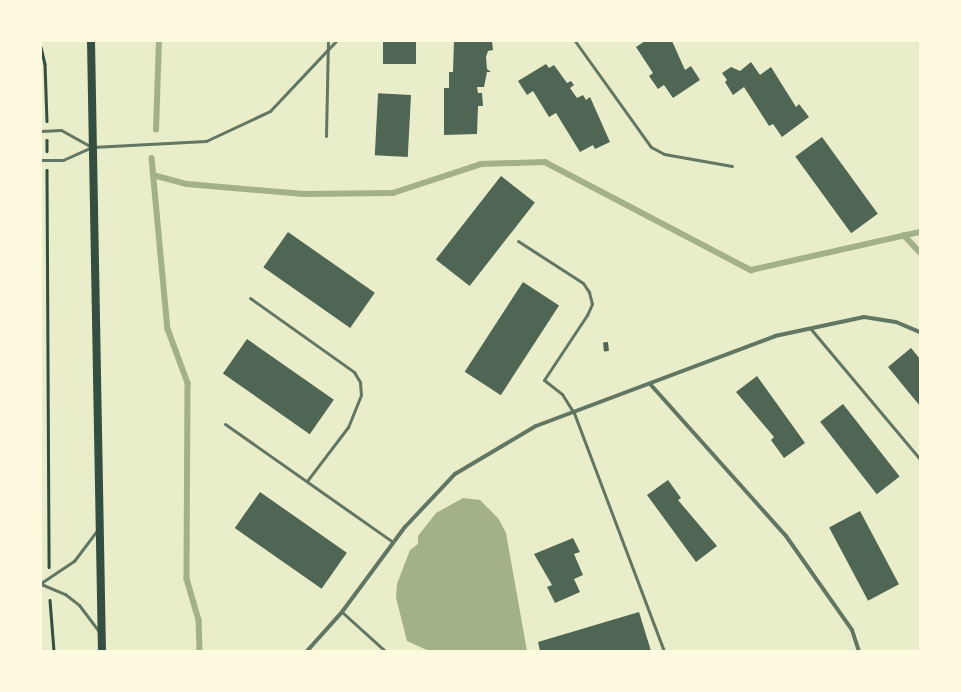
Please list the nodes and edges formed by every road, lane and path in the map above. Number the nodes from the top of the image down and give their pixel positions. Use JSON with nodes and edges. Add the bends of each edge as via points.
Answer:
{"nodes":[{"id":1,"x":91,"y":41,"type":"edge"},
{"id":2,"x":328,"y":41,"type":"edge"},
{"id":3,"x":336,"y":41,"type":"edge"},
{"id":4,"x":575,"y":41,"type":"edge"},
{"id":5,"x":41,"y":47,"type":"edge"},
{"id":6,"x":328,"y":48,"type":"junction"},
{"id":7,"x":41,"y":131,"type":"edge"},
{"id":8,"x":47,"y":131,"type":"junction"},
{"id":9,"x":326,"y":136,"type":"dead end"},
{"id":10,"x":92,"y":146,"type":"junction"},
{"id":11,"x":41,"y":160,"type":"edge"},
{"id":12,"x":47,"y":160,"type":"junction"},
{"id":13,"x":732,"y":166,"type":"dead end"},
{"id":14,"x":518,"y":242,"type":"dead end"},
{"id":15,"x":250,"y":298,"type":"dead end"},
{"id":16,"x":810,"y":328,"type":"junction"},
{"id":17,"x":920,"y":332,"type":"edge"},
{"id":18,"x":651,"y":385,"type":"junction"},
{"id":19,"x":574,"y":413,"type":"junction"},
{"id":20,"x":225,"y":424,"type":"dead end"},
{"id":21,"x":920,"y":459,"type":"edge"},
{"id":22,"x":307,"y":481,"type":"junction"},
{"id":23,"x":98,"y":529,"type":"junction"},
{"id":24,"x":393,"y":542,"type":"junction"},
{"id":25,"x":49,"y":579,"type":"junction"},
{"id":26,"x":41,"y":584,"type":"edge"},
{"id":27,"x":50,"y":587,"type":"junction"},
{"id":28,"x":342,"y":612,"type":"junction"},
{"id":29,"x":100,"y":634,"type":"junction"},
{"id":30,"x":54,"y":651,"type":"edge"},
{"id":31,"x":102,"y":651,"type":"edge"},
{"id":32,"x":307,"y":651,"type":"edge"},
{"id":33,"x":385,"y":651,"type":"edge"},
{"id":34,"x":664,"y":651,"type":"edge"},
{"id":35,"x":859,"y":651,"type":"edge"}],
"edges":[{"from":1,"to":10,"type":"main road"},
{"from":2,"to":6,"type":"lane"},
{"from":3,"to":6,"type":"lane"},
{"from":4,"to":13,"type":"lane","via":[[651,147],[664,154]]},
{"from":5,"to":8,"type":"path","via":[[45,64]]},
{"from":6,"to":9,"type":"lane"},
{"from":6,"to":10,"type":"lane","via":[[286,97],[248,124],[206,141]]},
{"from":7,"to":8,"type":"lane"},
{"from":8,"to":10,"type":"lane","via":[[61,130]]},
{"from":8,"to":12,"type":"path"},
{"from":10,"to":12,"type":"lane","via":[[62,160]]},
{"from":10,"to":23,"type":"main road"},
{"from":11,"to":12,"type":"lane"},
{"from":12,"to":25,"type":"path"},
{"from":14,"to":19,"type":"lane","via":[[583,283],[589,292],[592,304],[587,315],[544,380],[562,394]]},
{"from":15,"to":22,"type":"lane","via":[[354,372],[360,382],[361,395],[348,427]]},
{"from":16,"to":17,"type":"street","via":[[864,316],[896,322]]},
{"from":16,"to":18,"type":"street","via":[[775,336]]},
{"from":16,"to":21,"type":"lane"},
{"from":18,"to":19,"type":"street"},
{"from":18,"to":35,"type":"street","via":[[786,536],[852,630]]},
{"from":19,"to":24,"type":"street","via":[[536,426],[455,474]]},
{"from":19,"to":34,"type":"lane"},
{"from":20,"to":22,"type":"lane"},
{"from":22,"to":24,"type":"lane"},
{"from":23,"to":25,"type":"lane","via":[[74,561]]},
{"from":23,"to":29,"type":"main road"},
{"from":24,"to":28,"type":"street"},
{"from":25,"to":26,"type":"lane"},
{"from":26,"to":27,"type":"lane"},
{"from":27,"to":29,"type":"lane","via":[[79,605]]},
{"from":27,"to":30,"type":"path"},
{"from":28,"to":32,"type":"street"},
{"from":28,"to":33,"type":"lane"},
{"from":29,"to":31,"type":"main road"}]}
